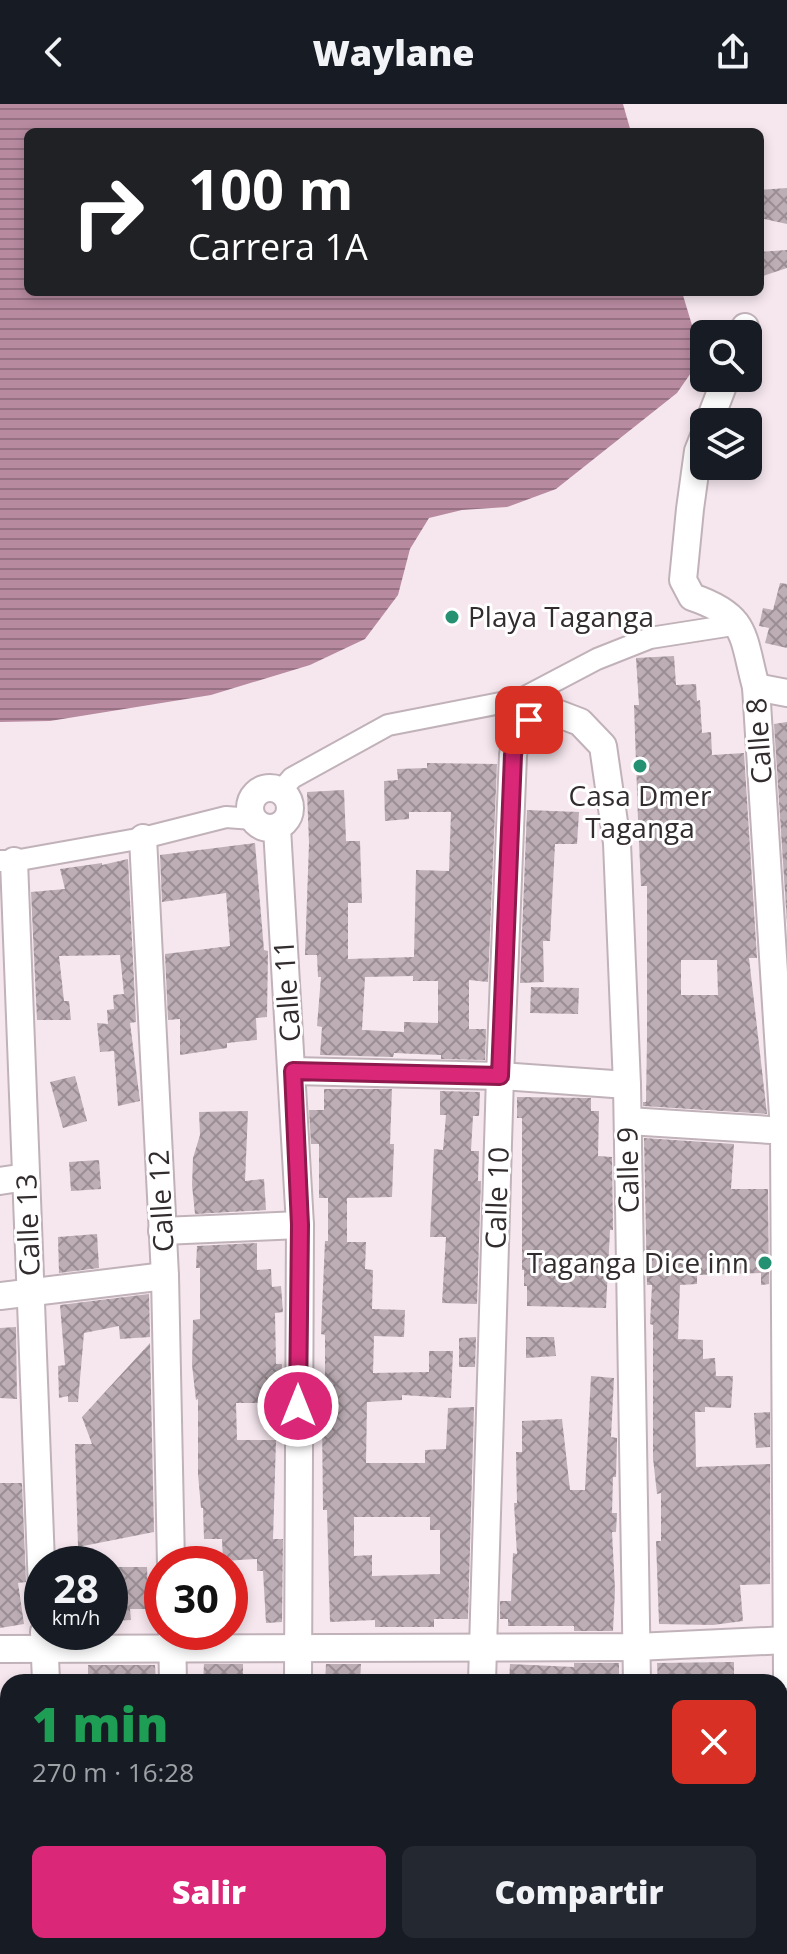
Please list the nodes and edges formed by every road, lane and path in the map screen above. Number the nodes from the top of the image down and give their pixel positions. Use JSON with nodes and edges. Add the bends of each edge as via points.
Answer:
{"nodes":[{"id":1,"x":694,"y":480,"type":"edge"},
{"id":2,"x":739,"y":624,"type":"junction"},
{"id":3,"x":756,"y":687,"type":"junction"},
{"id":4,"x":787,"y":693,"type":"edge"},
{"id":5,"x":529,"y":720,"type":"joint"},
{"id":6,"x":281,"y":791,"type":"joint"},
{"id":7,"x":265,"y":823,"type":"junction"},
{"id":8,"x":143,"y":838,"type":"junction"},
{"id":9,"x":7,"y":861,"type":"edge"},
{"id":10,"x":293,"y":1071,"type":"junction"},
{"id":11,"x":500,"y":1076,"type":"junction"},
{"id":12,"x":627,"y":1085,"type":"junction"},
{"id":13,"x":628,"y":1121,"type":"junction"},
{"id":14,"x":785,"y":1131,"type":"edge"},
{"id":15,"x":26,"y":1177,"type":"junction"},
{"id":16,"x":0,"y":1181,"type":"edge"},
{"id":17,"x":300,"y":1225,"type":"junction"},
{"id":18,"x":162,"y":1231,"type":"junction"},
{"id":19,"x":165,"y":1276,"type":"junction"},
{"id":20,"x":31,"y":1291,"type":"junction"},
{"id":21,"x":0,"y":1296,"type":"edge"},
{"id":22,"x":40,"y":1546,"type":"edge"},
{"id":23,"x":171,"y":1546,"type":"edge"},
{"id":24,"x":786,"y":1640,"type":"edge"},
{"id":25,"x":24,"y":1644,"type":"edge"},
{"id":26,"x":248,"y":1645,"type":"edge"},
{"id":27,"x":483,"y":1646,"type":"junction"},
{"id":28,"x":636,"y":1647,"type":"junction"},
{"id":29,"x":297,"y":1648,"type":"junction"},
{"id":30,"x":0,"y":1649,"type":"edge"},
{"id":31,"x":44,"y":1650,"type":"edge"},
{"id":32,"x":172,"y":1650,"type":"edge"},
{"id":33,"x":46,"y":1674,"type":"edge"},
{"id":34,"x":173,"y":1674,"type":"edge"},
{"id":35,"x":298,"y":1674,"type":"edge"},
{"id":36,"x":482,"y":1674,"type":"edge"},
{"id":37,"x":637,"y":1674,"type":"edge"},
{"id":38,"x":787,"y":1674,"type":"edge"}],
"edges":[{"from":1,"to":2,"type":"street","via":[[683,580],[692,597],[720,606]]},
{"from":2,"to":3,"type":"street","name":"Calle 8"},
{"from":2,"to":6,"type":"street","via":[[650,638],[521,699],[388,725],[292,778]]},
{"from":3,"to":4,"type":"street"},
{"from":3,"to":14,"type":"street","name":"Calle 8"},
{"from":5,"to":11,"type":"street","name":"Calle 10","via":[[517,734],[513,755]]},
{"from":5,"to":12,"type":"street","name":"Calle 9","via":[[559,714],[580,722],[603,746],[617,843]]},
{"from":6,"to":7,"type":"street","name":"Calle 11","via":[[290,802],[289,815]]},
{"from":7,"to":8,"type":"street","via":[[226,817]]},
{"from":7,"to":10,"type":"street","name":"Calle 11"},
{"from":8,"to":9,"type":"street"},
{"from":8,"to":18,"type":"street","name":"Calle 12"},
{"from":9,"to":15,"type":"street","name":"Calle 13"},
{"from":10,"to":11,"type":"street"},
{"from":10,"to":17,"type":"street","name":"Calle 11"},
{"from":11,"to":12,"type":"street"},
{"from":11,"to":27,"type":"street","name":"Calle 10"},
{"from":12,"to":13,"type":"street","name":"Calle 9"},
{"from":13,"to":14,"type":"street"},
{"from":13,"to":28,"type":"street","name":"Calle 9"},
{"from":14,"to":24,"type":"street","name":"Calle 8"},
{"from":15,"to":16,"type":"street"},
{"from":15,"to":20,"type":"street","name":"Calle 13"},
{"from":17,"to":18,"type":"street"},
{"from":17,"to":29,"type":"street","name":"Calle 11"},
{"from":18,"to":19,"type":"street","name":"Calle 12"},
{"from":19,"to":20,"type":"street"},
{"from":19,"to":23,"type":"street","name":"Calle 12"},
{"from":20,"to":21,"type":"street"},
{"from":20,"to":22,"type":"street","name":"Calle 13"},
{"from":24,"to":28,"type":"street"},
{"from":24,"to":38,"type":"street","name":"Calle 8"},
{"from":25,"to":30,"type":"street"},
{"from":26,"to":29,"type":"street"},
{"from":27,"to":28,"type":"street"},
{"from":27,"to":29,"type":"street"},
{"from":27,"to":36,"type":"street","name":"Calle 10"},
{"from":28,"to":37,"type":"street","name":"Calle 9"},
{"from":29,"to":35,"type":"street","name":"Calle 11"},
{"from":31,"to":33,"type":"street"},
{"from":32,"to":34,"type":"street"}]}
